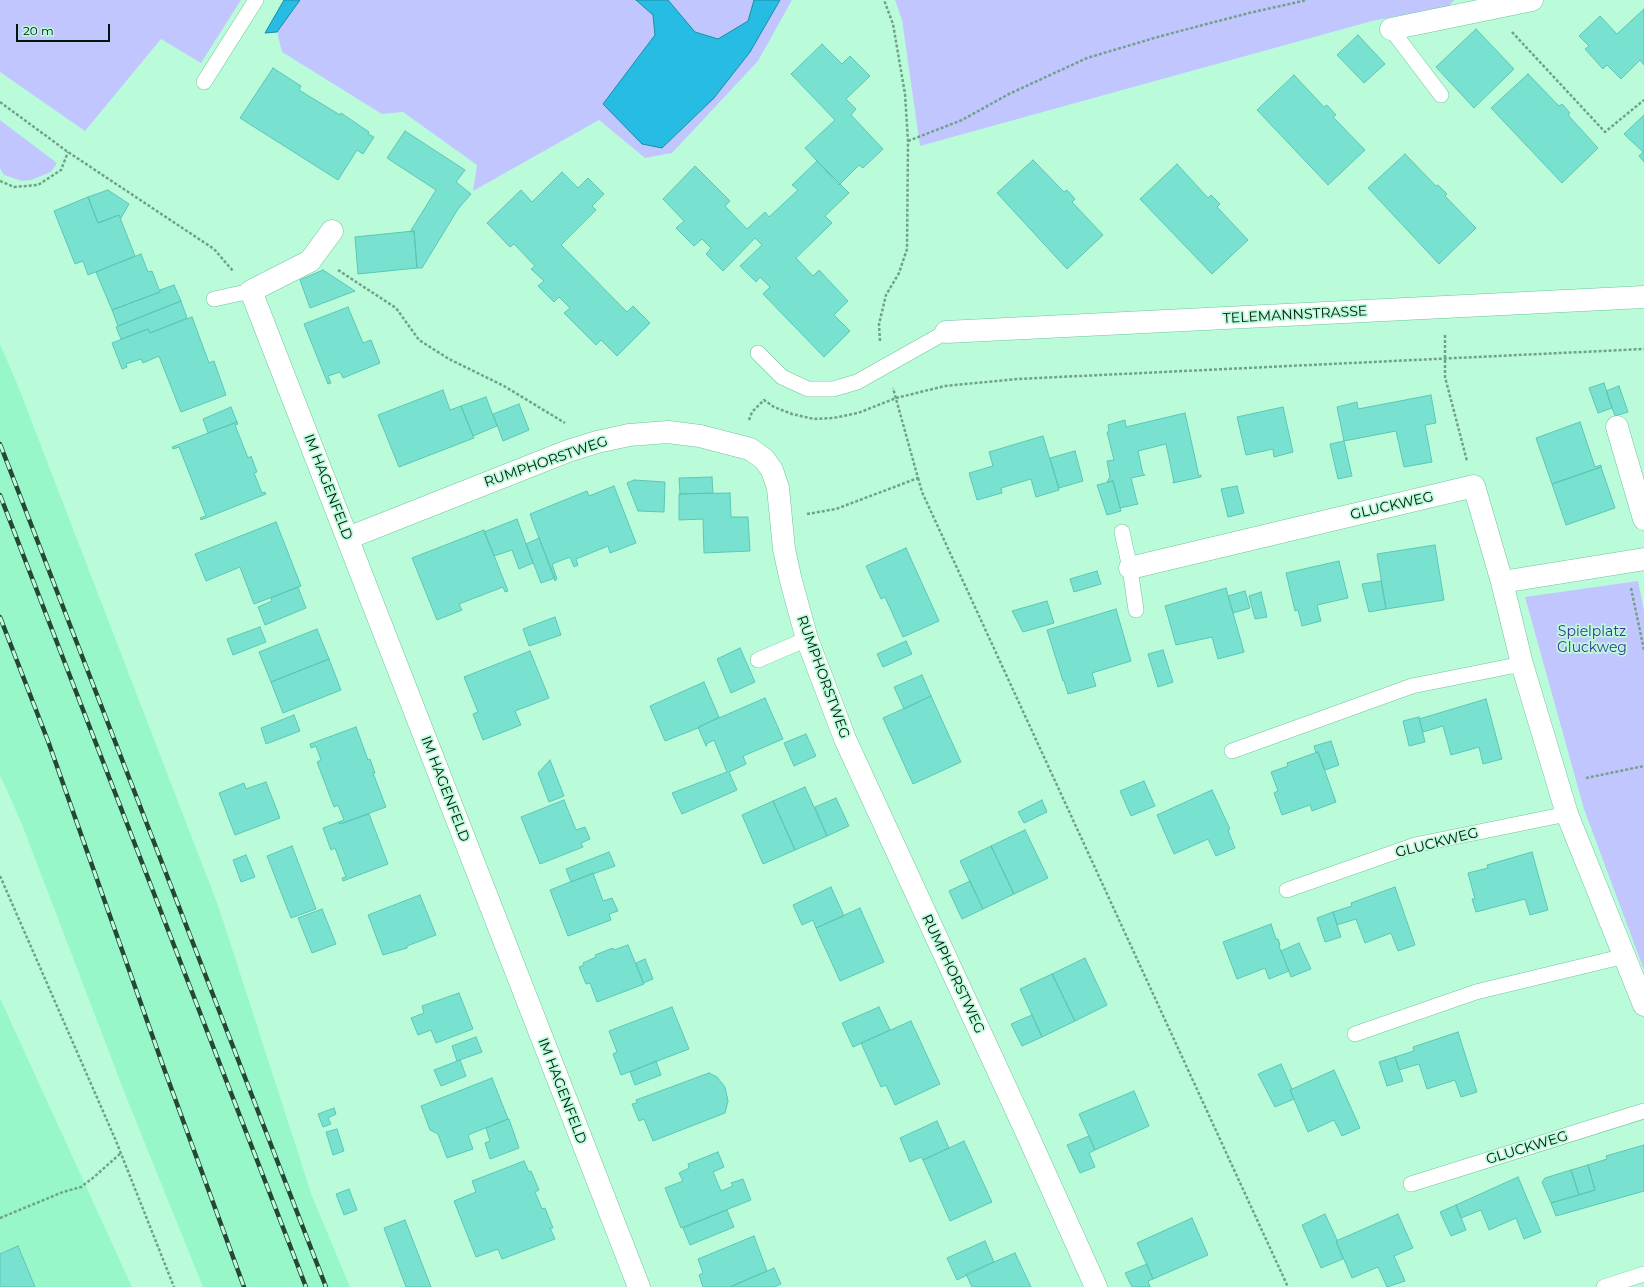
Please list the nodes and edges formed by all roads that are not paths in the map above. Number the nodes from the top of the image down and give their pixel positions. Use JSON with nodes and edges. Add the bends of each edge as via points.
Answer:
{"nodes":[{"id":1,"x":256,"y":0,"type":"edge"},
{"id":2,"x":1532,"y":0,"type":"edge"},
{"id":3,"x":1391,"y":29,"type":"joint"},
{"id":4,"x":204,"y":82,"type":"dead end"},
{"id":5,"x":1441,"y":95,"type":"dead end"},
{"id":6,"x":332,"y":231,"type":"dead end"},
{"id":7,"x":251,"y":290,"type":"junction"},
{"id":8,"x":1644,"y":297,"type":"edge"},
{"id":9,"x":214,"y":299,"type":"dead end"},
{"id":10,"x":946,"y":332,"type":"joint"},
{"id":11,"x":758,"y":353,"type":"dead end"},
{"id":12,"x":1616,"y":426,"type":"dead end"},
{"id":13,"x":1644,"y":519,"type":"edge"},
{"id":14,"x":1122,"y":532,"type":"dead end"},
{"id":15,"x":348,"y":538,"type":"junction"},
{"id":16,"x":1635,"y":560,"type":"edge"},
{"id":17,"x":1130,"y":568,"type":"junction"},
{"id":18,"x":1502,"y":582,"type":"junction"},
{"id":19,"x":1136,"y":610,"type":"dead end"},
{"id":20,"x":806,"y":639,"type":"junction"},
{"id":21,"x":758,"y":660,"type":"dead end"},
{"id":22,"x":1522,"y":664,"type":"junction"},
{"id":23,"x":1232,"y":751,"type":"dead end"},
{"id":24,"x":1567,"y":814,"type":"junction"},
{"id":25,"x":1287,"y":890,"type":"dead end"},
{"id":26,"x":1625,"y":956,"type":"junction"},
{"id":27,"x":1644,"y":1005,"type":"edge"},
{"id":28,"x":1354,"y":1034,"type":"dead end"},
{"id":29,"x":1644,"y":1111,"type":"edge"},
{"id":30,"x":1411,"y":1184,"type":"dead end"},
{"id":31,"x":1644,"y":1274,"type":"edge"},
{"id":32,"x":639,"y":1287,"type":"edge"},
{"id":33,"x":1096,"y":1287,"type":"edge"},
{"id":34,"x":1604,"y":1287,"type":"edge"}],
"edges":[{"from":1,"to":4,"type":"lane"},
{"from":2,"to":3,"type":"street"},
{"from":3,"to":5,"type":"lane"},
{"from":6,"to":7,"type":"street","via":[[310,261]]},
{"from":7,"to":9,"type":"lane"},
{"from":7,"to":15,"type":"street","name":"IM HAGENFELD"},
{"from":8,"to":10,"type":"street","name":"TELEMANNSTRASSE"},
{"from":10,"to":11,"type":"lane","via":[[857,382],[833,389],[808,390],[782,377]]},
{"from":12,"to":13,"type":"street"},
{"from":14,"to":17,"type":"lane"},
{"from":15,"to":20,"type":"street","name":"RUMPHORSTWEG","via":[[531,465],[597,442],[629,435],[668,432],[700,436],[750,449],[764,459],[772,470],[778,488],[784,550]]},
{"from":15,"to":32,"type":"street","name":"IM HAGENFELD"},
{"from":16,"to":18,"type":"street"},
{"from":17,"to":18,"type":"street","name":"GLUCKWEG","via":[[1474,486]]},
{"from":17,"to":19,"type":"lane"},
{"from":18,"to":22,"type":"street"},
{"from":20,"to":21,"type":"lane"},
{"from":20,"to":33,"type":"street","name":"RUMPHORSTWEG","via":[[845,739]]},
{"from":22,"to":23,"type":"lane","via":[[1412,686]]},
{"from":22,"to":24,"type":"street"},
{"from":24,"to":25,"type":"lane","name":"GLUCKWEG","via":[[1415,845]]},
{"from":24,"to":26,"type":"street"},
{"from":26,"to":27,"type":"street"},
{"from":26,"to":28,"type":"lane","via":[[1476,992]]},
{"from":29,"to":30,"type":"lane","name":"GLUCKWEG"},
{"from":31,"to":34,"type":"lane"}]}
